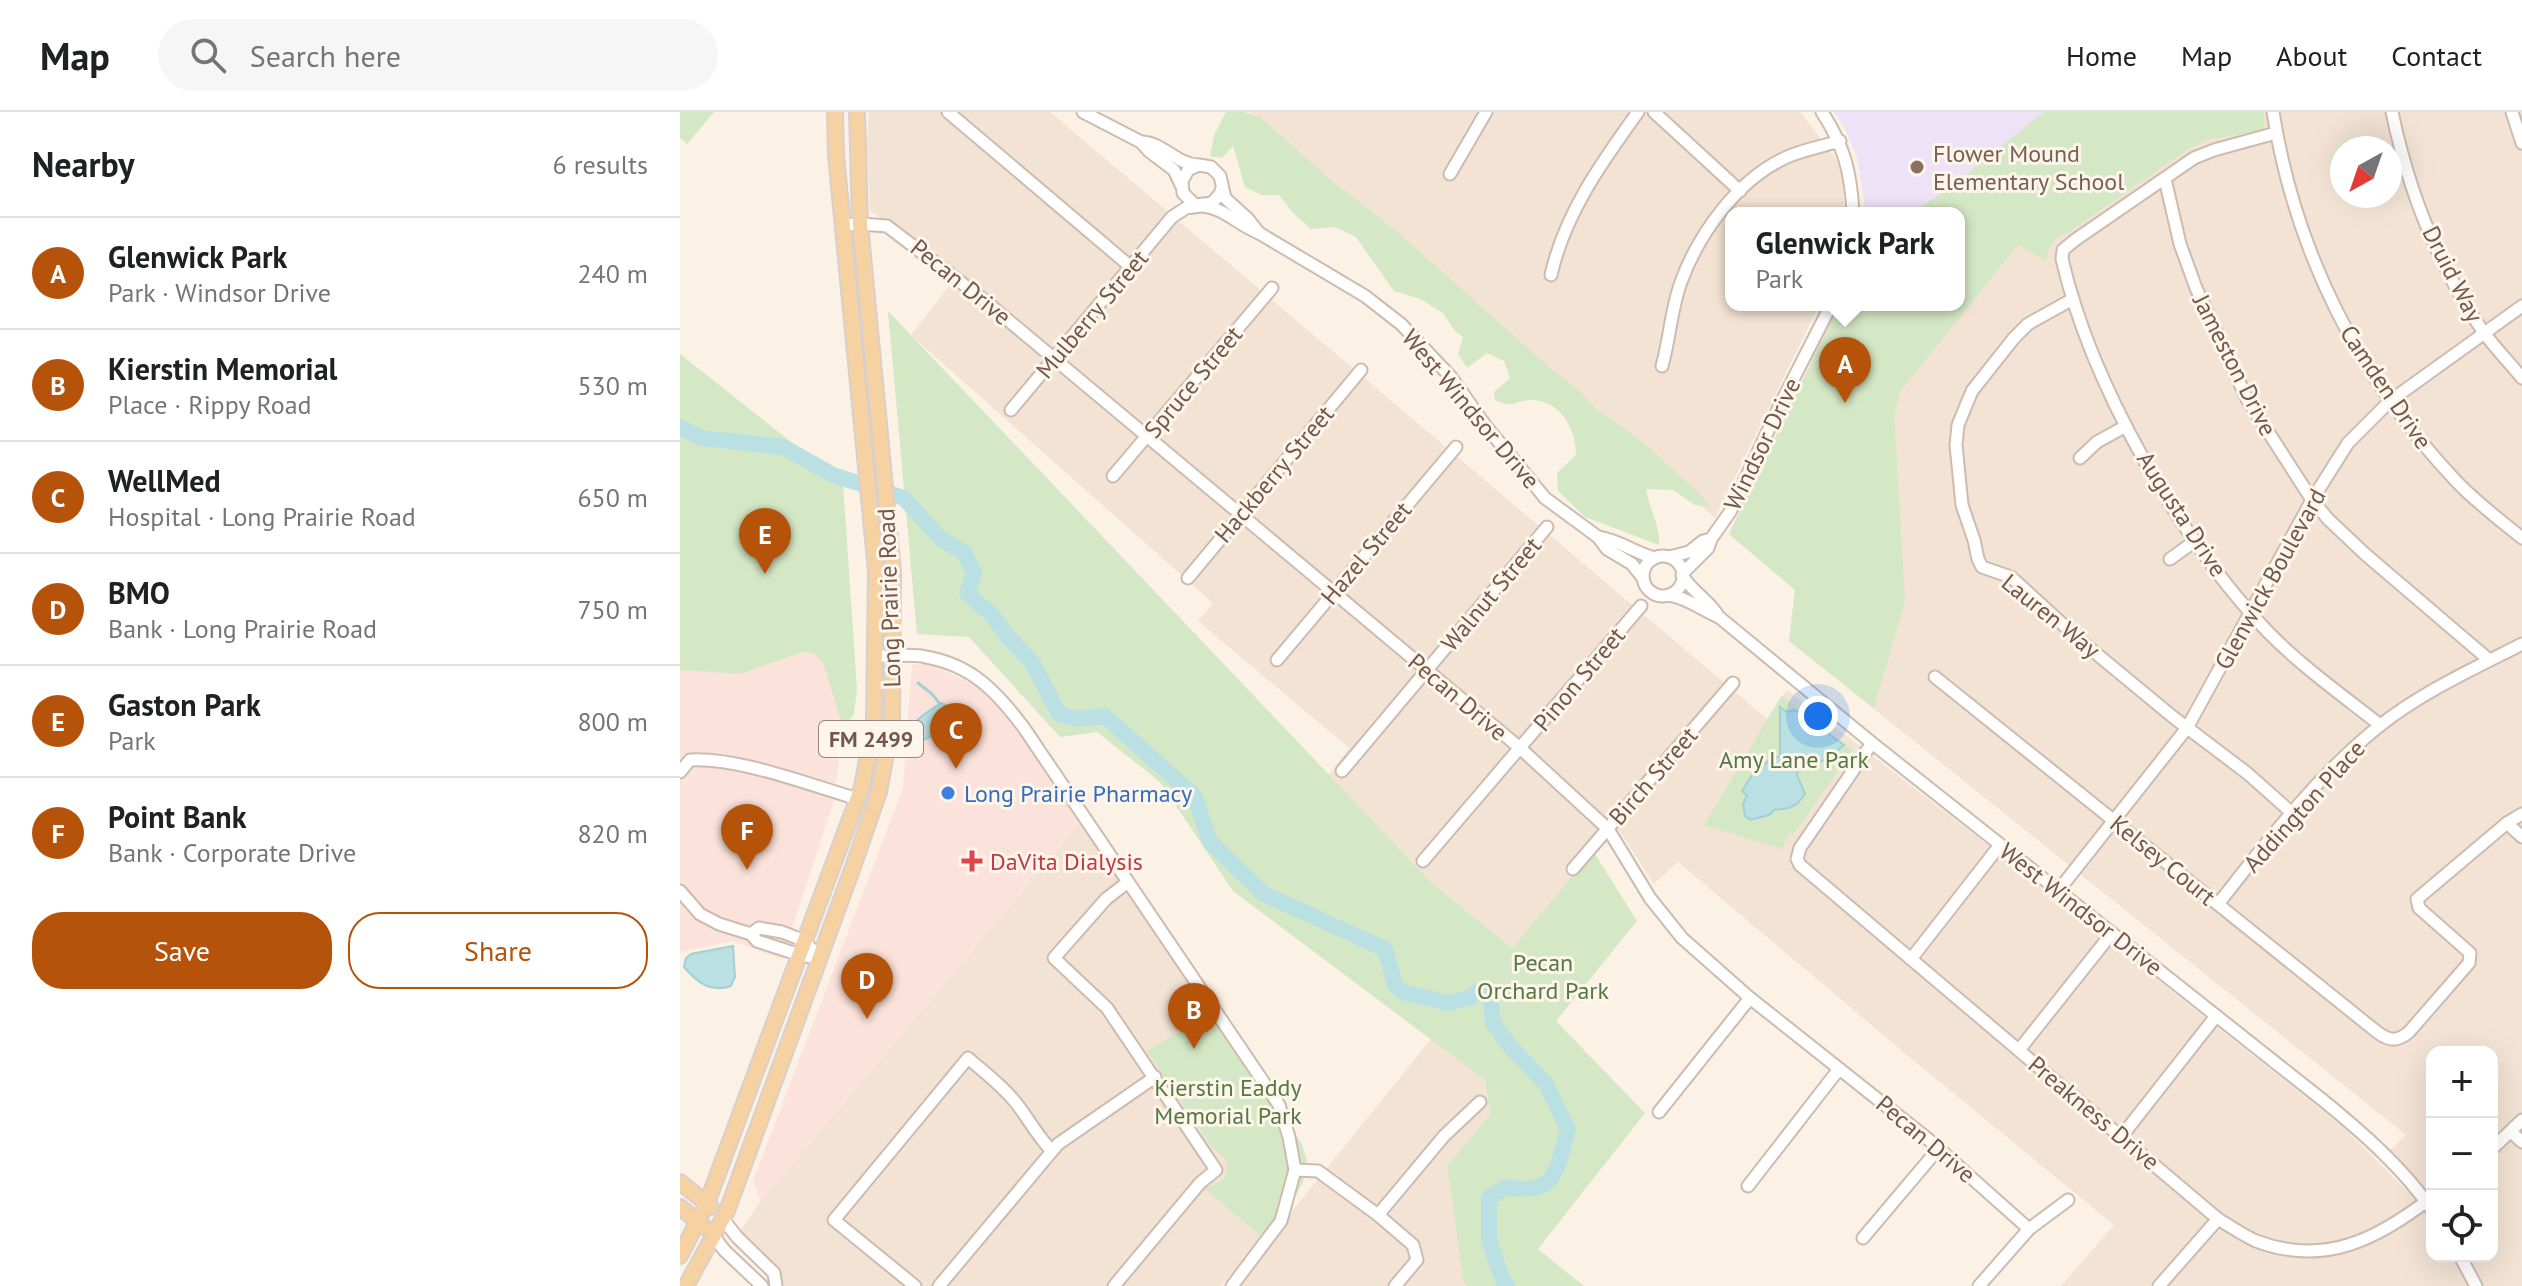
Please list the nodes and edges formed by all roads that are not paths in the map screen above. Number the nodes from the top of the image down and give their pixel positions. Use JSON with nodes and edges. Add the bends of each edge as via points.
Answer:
{"nodes":[{"id":1,"x":835,"y":112,"type":"edge"},
{"id":2,"x":857,"y":112,"type":"edge"},
{"id":3,"x":948,"y":112,"type":"edge"},
{"id":4,"x":1083,"y":112,"type":"edge"},
{"id":5,"x":1486,"y":112,"type":"edge"},
{"id":6,"x":1638,"y":112,"type":"edge"},
{"id":7,"x":1654,"y":112,"type":"edge"},
{"id":8,"x":1822,"y":112,"type":"edge"},
{"id":9,"x":2273,"y":112,"type":"edge"},
{"id":10,"x":2392,"y":112,"type":"edge"},
{"id":11,"x":2512,"y":112,"type":"edge"},
{"id":12,"x":2276,"y":133,"type":"junction"},
{"id":13,"x":1840,"y":141,"type":"junction"},
{"id":14,"x":1141,"y":142,"type":"junction"},
{"id":15,"x":2522,"y":143,"type":"edge"},
{"id":16,"x":1199,"y":165,"type":"junction"},
{"id":17,"x":1450,"y":174,"type":"dead end"},
{"id":18,"x":2165,"y":179,"type":"junction"},
{"id":19,"x":1181,"y":186,"type":"junction"},
{"id":20,"x":1222,"y":188,"type":"junction"},
{"id":21,"x":1740,"y":191,"type":"junction"},
{"id":22,"x":1202,"y":206,"type":"junction"},
{"id":23,"x":1853,"y":207,"type":"edge"},
{"id":24,"x":1172,"y":217,"type":"junction"},
{"id":25,"x":860,"y":224,"type":"junction"},
{"id":26,"x":843,"y":225,"type":"junction"},
{"id":27,"x":1259,"y":233,"type":"junction"},
{"id":28,"x":1131,"y":267,"type":"junction"},
{"id":29,"x":1551,"y":275,"type":"dead end"},
{"id":30,"x":1272,"y":288,"type":"dead end"},
{"id":31,"x":2073,"y":299,"type":"junction"},
{"id":32,"x":2522,"y":306,"type":"edge"},
{"id":33,"x":1828,"y":311,"type":"edge"},
{"id":34,"x":2485,"y":333,"type":"junction"},
{"id":35,"x":1054,"y":359,"type":"junction"},
{"id":36,"x":1662,"y":366,"type":"dead end"},
{"id":37,"x":1361,"y":370,"type":"dead end"},
{"id":38,"x":2522,"y":378,"type":"edge"},
{"id":39,"x":2390,"y":401,"type":"junction"},
{"id":40,"x":1011,"y":410,"type":"dead end"},
{"id":41,"x":2126,"y":426,"type":"junction"},
{"id":42,"x":1147,"y":436,"type":"junction"},
{"id":43,"x":1456,"y":447,"type":"dead end"},
{"id":44,"x":2080,"y":458,"type":"dead end"},
{"id":45,"x":1113,"y":476,"type":"dead end"},
{"id":46,"x":2312,"y":500,"type":"junction"},
{"id":47,"x":1240,"y":516,"type":"junction"},
{"id":48,"x":1547,"y":527,"type":"dead end"},
{"id":49,"x":1598,"y":537,"type":"junction"},
{"id":50,"x":2522,"y":538,"type":"edge"},
{"id":51,"x":1711,"y":539,"type":"junction"},
{"id":52,"x":2195,"y":541,"type":"junction"},
{"id":53,"x":1669,"y":557,"type":"junction"},
{"id":54,"x":1655,"y":558,"type":"junction"},
{"id":55,"x":2170,"y":559,"type":"dead end"},
{"id":56,"x":1683,"y":574,"type":"junction"},
{"id":57,"x":1188,"y":578,"type":"dead end"},
{"id":58,"x":1643,"y":578,"type":"junction"},
{"id":59,"x":1333,"y":593,"type":"junction"},
{"id":60,"x":1669,"y":595,"type":"junction"},
{"id":61,"x":1641,"y":606,"type":"dead end"},
{"id":62,"x":2251,"y":613,"type":"junction"},
{"id":63,"x":1719,"y":617,"type":"junction"},
{"id":64,"x":2522,"y":644,"type":"edge"},
{"id":65,"x":877,"y":656,"type":"junction"},
{"id":66,"x":894,"y":657,"type":"junction"},
{"id":67,"x":2488,"y":659,"type":"junction"},
{"id":68,"x":1277,"y":660,"type":"dead end"},
{"id":69,"x":1427,"y":670,"type":"junction"},
{"id":70,"x":1935,"y":677,"type":"dead end"},
{"id":71,"x":1733,"y":683,"type":"dead end"},
{"id":72,"x":2380,"y":725,"type":"junction"},
{"id":73,"x":2187,"y":728,"type":"junction"},
{"id":74,"x":1872,"y":743,"type":"junction"},
{"id":75,"x":1520,"y":748,"type":"junction"},
{"id":76,"x":1342,"y":771,"type":"dead end"},
{"id":77,"x":680,"y":772,"type":"edge"},
{"id":78,"x":858,"y":799,"type":"junction"},
{"id":79,"x":2292,"y":813,"type":"junction"},
{"id":80,"x":2522,"y":814,"type":"edge"},
{"id":81,"x":2115,"y":822,"type":"junction"},
{"id":82,"x":2507,"y":823,"type":"junction"},
{"id":83,"x":1608,"y":829,"type":"junction"},
{"id":84,"x":2522,"y":837,"type":"edge"},
{"id":85,"x":2000,"y":845,"type":"junction"},
{"id":86,"x":1423,"y":861,"type":"dead end"},
{"id":87,"x":1573,"y":869,"type":"dead end"},
{"id":88,"x":1128,"y":882,"type":"junction"},
{"id":89,"x":680,"y":891,"type":"edge"},
{"id":90,"x":2058,"y":891,"type":"junction"},
{"id":91,"x":2218,"y":904,"type":"junction"},
{"id":92,"x":2112,"y":933,"type":"junction"},
{"id":93,"x":803,"y":948,"type":"junction"},
{"id":94,"x":819,"y":958,"type":"junction"},
{"id":95,"x":1911,"y":959,"type":"junction"},
{"id":96,"x":1750,"y":998,"type":"junction"},
{"id":97,"x":2216,"y":1016,"type":"junction"},
{"id":98,"x":2019,"y":1050,"type":"junction"},
{"id":99,"x":1839,"y":1069,"type":"junction"},
{"id":100,"x":1155,"y":1077,"type":"junction"},
{"id":101,"x":1480,"y":1102,"type":"dead end"},
{"id":102,"x":1659,"y":1112,"type":"dead end"},
{"id":103,"x":2522,"y":1120,"type":"edge"},
{"id":104,"x":2511,"y":1132,"type":"junction"},
{"id":105,"x":2121,"y":1137,"type":"junction"},
{"id":106,"x":2522,"y":1142,"type":"edge"},
{"id":107,"x":2498,"y":1144,"type":"edge"},
{"id":108,"x":1939,"y":1148,"type":"junction"},
{"id":109,"x":1052,"y":1151,"type":"junction"},
{"id":110,"x":1295,"y":1170,"type":"junction"},
{"id":111,"x":680,"y":1182,"type":"edge"},
{"id":112,"x":1748,"y":1186,"type":"dead end"},
{"id":113,"x":2426,"y":1198,"type":"edge"},
{"id":114,"x":2068,"y":1200,"type":"dead end"},
{"id":115,"x":707,"y":1203,"type":"junction"},
{"id":116,"x":2426,"y":1205,"type":"edge"},
{"id":117,"x":680,"y":1207,"type":"edge"},
{"id":118,"x":1378,"y":1215,"type":"junction"},
{"id":119,"x":723,"y":1219,"type":"junction"},
{"id":120,"x":2218,"y":1219,"type":"junction"},
{"id":121,"x":699,"y":1222,"type":"junction"},
{"id":122,"x":2029,"y":1229,"type":"junction"},
{"id":123,"x":714,"y":1237,"type":"junction"},
{"id":124,"x":1863,"y":1238,"type":"dead end"},
{"id":125,"x":680,"y":1256,"type":"edge"},
{"id":126,"x":2463,"y":1262,"type":"edge"},
{"id":127,"x":686,"y":1286,"type":"edge"},
{"id":128,"x":762,"y":1286,"type":"edge"},
{"id":129,"x":776,"y":1286,"type":"edge"},
{"id":130,"x":915,"y":1286,"type":"edge"},
{"id":131,"x":939,"y":1286,"type":"edge"},
{"id":132,"x":1114,"y":1286,"type":"edge"},
{"id":133,"x":1232,"y":1286,"type":"edge"},
{"id":134,"x":1395,"y":1286,"type":"edge"},
{"id":135,"x":1979,"y":1286,"type":"edge"},
{"id":136,"x":2159,"y":1286,"type":"edge"},
{"id":137,"x":2476,"y":1286,"type":"edge"}],
"edges":[{"from":1,"to":26,"type":"main road","name":"Long Prairie Road","number":"FM 2499"},
{"from":2,"to":25,"type":"main road","name":"Long Prairie Road","number":"FM 2499"},
{"from":3,"to":28,"type":"street"},
{"from":4,"to":14,"type":"street","name":"West Windsor Drive"},
{"from":5,"to":17,"type":"street"},
{"from":6,"to":29,"type":"street","via":[[1588,183]]},
{"from":7,"to":21,"type":"street"},
{"from":8,"to":13,"type":"street"},
{"from":9,"to":12,"type":"street","name":"Camden Drive"},
{"from":10,"to":34,"type":"street","name":"Druid Way","via":[[2414,194],[2441,258]]},
{"from":11,"to":15,"type":"street"},
{"from":12,"to":18,"type":"street","via":[[2194,158]]},
{"from":12,"to":39,"type":"street","name":"Camden Drive","via":[[2324,287],[2362,361]]},
{"from":13,"to":21,"type":"street","via":[[1787,157]]},
{"from":13,"to":23,"type":"street"},
{"from":14,"to":16,"type":"street","name":"West Windsor Drive","via":[[1152,142],[1180,161]]},
{"from":14,"to":19,"type":"street","name":"West Windsor Drive","via":[[1174,170]]},
{"from":16,"to":19,"type":"street","via":[[1188,170]]},
{"from":16,"to":20,"type":"street","name":"West Windsor Drive","via":[[1216,171]]},
{"from":18,"to":31,"type":"street","name":"Augusta Drive","via":[[2063,250]]},
{"from":18,"to":46,"type":"street","name":"Jameston Drive","via":[[2180,244],[2241,385]]},
{"from":19,"to":22,"type":"street","name":"West Windsor Drive","via":[[1186,198]]},
{"from":19,"to":24,"type":"street","name":"Mulberry Street"},
{"from":20,"to":22,"type":"street","via":[[1217,199]]},
{"from":20,"to":27,"type":"street","name":"West Windsor Drive","via":[[1225,198]]},
{"from":21,"to":36,"type":"street","via":[[1696,247],[1680,283]]},
{"from":22,"to":24,"type":"street","name":"Mulberry Street"},
{"from":22,"to":27,"type":"street","name":"West Windsor Drive","via":[[1219,209]]},
{"from":24,"to":28,"type":"street","name":"Mulberry Street"},
{"from":25,"to":26,"type":"street","name":"Pecan Drive"},
{"from":25,"to":35,"type":"street","name":"Pecan Drive","via":[[887,226],[911,242]]},
{"from":25,"to":66,"type":"main road","name":"Long Prairie Road","number":"FM 2499","via":[[893,571]]},
{"from":26,"to":65,"type":"main road","name":"Long Prairie Road","number":"FM 2499","via":[[876,571]]},
{"from":27,"to":49,"type":"street","name":"West Windsor Drive","via":[[1365,296],[1401,324],[1451,377],[1545,498]]},
{"from":28,"to":35,"type":"street","name":"Mulberry Street"},
{"from":30,"to":42,"type":"street","name":"Spruce Street"},
{"from":31,"to":41,"type":"street","name":"Augusta Drive"},
{"from":31,"to":73,"type":"street","name":"Lauren Way","via":[[2028,324],[1972,391],[1956,445],[1962,505],[1982,567],[2011,577]]},
{"from":32,"to":34,"type":"street","name":"Glenwick Boulevard"},
{"from":33,"to":51,"type":"street","name":"Windsor Drive","via":[[1730,512]]},
{"from":34,"to":38,"type":"street","name":"Druid Way"},
{"from":34,"to":39,"type":"street","name":"Glenwick Boulevard"},
{"from":35,"to":40,"type":"street","name":"Mulberry Street"},
{"from":35,"to":42,"type":"street","name":"Pecan Drive"},
{"from":37,"to":47,"type":"street","name":"Hackberry Street"},
{"from":39,"to":46,"type":"street","name":"Glenwick Boulevard","via":[[2348,443]]},
{"from":39,"to":50,"type":"street","name":"Camden Drive","via":[[2459,484]]},
{"from":41,"to":44,"type":"street"},
{"from":41,"to":52,"type":"street","name":"Augusta Drive"},
{"from":42,"to":45,"type":"street","name":"Spruce Street"},
{"from":42,"to":47,"type":"street","name":"Pecan Drive"},
{"from":43,"to":59,"type":"street","name":"Hazel Street"},
{"from":46,"to":62,"type":"street","name":"Glenwick Boulevard"},
{"from":46,"to":67,"type":"street","name":"Jameston Drive","via":[[2390,577]]},
{"from":47,"to":57,"type":"street","name":"Hackberry Street"},
{"from":47,"to":59,"type":"street","name":"Pecan Drive"},
{"from":48,"to":69,"type":"street","name":"Walnut Street"},
{"from":49,"to":54,"type":"street","name":"West Windsor Drive"},
{"from":49,"to":58,"type":"street","name":"West Windsor Drive"},
{"from":51,"to":53,"type":"street","name":"Windsor Drive"},
{"from":51,"to":56,"type":"street","name":"Windsor Drive"},
{"from":52,"to":55,"type":"street"},
{"from":52,"to":62,"type":"street","name":"Augusta Drive"},
{"from":53,"to":54,"type":"street","name":"West Windsor Drive"},
{"from":53,"to":56,"type":"street","name":"West Windsor Drive"},
{"from":54,"to":58,"type":"street"},
{"from":56,"to":60,"type":"street"},
{"from":56,"to":63,"type":"street","name":"West Windsor Drive"},
{"from":58,"to":60,"type":"street","name":"West Windsor Drive","via":[[1652,593]]},
{"from":59,"to":68,"type":"street","name":"Hazel Street"},
{"from":59,"to":69,"type":"street","name":"Pecan Drive"},
{"from":60,"to":63,"type":"street","name":"West Windsor Drive"},
{"from":61,"to":75,"type":"street","name":"Pinon Street"},
{"from":62,"to":72,"type":"street","name":"Augusta Drive","via":[[2312,672]]},
{"from":62,"to":73,"type":"street","name":"Glenwick Boulevard"},
{"from":63,"to":74,"type":"street","name":"West Windsor Drive"},
{"from":64,"to":67,"type":"street","name":"Addington Place"},
{"from":65,"to":66,"type":"street"},
{"from":65,"to":78,"type":"main road","name":"Long Prairie Road","number":"FM 2499","via":[[874,720]]},
{"from":66,"to":88,"type":"street","via":[[926,657],[954,665],[1000,695]]},
{"from":66,"to":94,"type":"main road","name":"Long Prairie Road","number":"FM 2499","via":[[892,722],[879,792]]},
{"from":67,"to":72,"type":"street","name":"Addington Place"},
{"from":69,"to":75,"type":"street","name":"Pecan Drive"},
{"from":69,"to":76,"type":"street","name":"Walnut Street"},
{"from":70,"to":81,"type":"street","name":"Kelsey Court"},
{"from":71,"to":83,"type":"street","name":"Birch Street"},
{"from":72,"to":79,"type":"street","name":"Addington Place"},
{"from":73,"to":79,"type":"street","name":"Lauren Way"},
{"from":73,"to":81,"type":"street","name":"Glenwick Boulevard"},
{"from":74,"to":85,"type":"street","name":"West Windsor Drive"},
{"from":74,"to":95,"type":"street","name":"Preakness Drive","via":[[1797,859]]},
{"from":75,"to":83,"type":"street","name":"Pecan Drive"},
{"from":75,"to":86,"type":"street","name":"Pinon Street"},
{"from":77,"to":78,"type":"street","via":[[690,760],[709,759]]},
{"from":78,"to":93,"type":"main road","name":"Long Prairie Road","number":"FM 2499"},
{"from":79,"to":91,"type":"street","name":"Addington Place"},
{"from":80,"to":82,"type":"street"},
{"from":81,"to":90,"type":"street","name":"Glenwick Boulevard"},
{"from":81,"to":91,"type":"street","name":"Kelsey Court"},
{"from":82,"to":84,"type":"street"},
{"from":82,"to":91,"type":"street","name":"Kelsey Court","via":[[2417,899],[2419,908],[2470,953],[2469,963],[2399,1040],[2377,1032]]},
{"from":83,"to":87,"type":"street","name":"Birch Street"},
{"from":83,"to":96,"type":"street","name":"Pecan Drive","via":[[1676,931]]},
{"from":85,"to":90,"type":"street","name":"West Windsor Drive"},
{"from":85,"to":95,"type":"street"},
{"from":88,"to":100,"type":"street","via":[[1054,958],[1107,1008]]},
{"from":88,"to":110,"type":"street","via":[[1279,1105]]},
{"from":89,"to":93,"type":"street","via":[[700,914],[719,924],[757,941]]},
{"from":90,"to":92,"type":"street","name":"West Windsor Drive"},
{"from":92,"to":97,"type":"street","name":"West Windsor Drive"},
{"from":92,"to":98,"type":"street"},
{"from":93,"to":94,"type":"street"},
{"from":93,"to":115,"type":"main road","name":"Long Prairie Road","number":"FM 2499"},
{"from":94,"to":119,"type":"main road","name":"Long Prairie Road","number":"FM 2499"},
{"from":95,"to":98,"type":"street","name":"Preakness Drive"},
{"from":96,"to":99,"type":"street","name":"Pecan Drive"},
{"from":96,"to":102,"type":"street"},
{"from":97,"to":105,"type":"street"},
{"from":97,"to":113,"type":"street","name":"West Windsor Drive","via":[[2366,1137]]},
{"from":98,"to":105,"type":"street","name":"Preakness Drive"},
{"from":99,"to":108,"type":"street","name":"Pecan Drive"},
{"from":99,"to":112,"type":"street"},
{"from":100,"to":109,"type":"street"},
{"from":100,"to":132,"type":"street","via":[[1216,1170]]},
{"from":101,"to":118,"type":"street"},
{"from":103,"to":104,"type":"street"},
{"from":104,"to":106,"type":"street"},
{"from":104,"to":107,"type":"street"},
{"from":105,"to":120,"type":"street","name":"Preakness Drive"},
{"from":108,"to":122,"type":"street","name":"Pecan Drive"},
{"from":108,"to":124,"type":"street"},
{"from":109,"to":130,"type":"street","via":[[1005,1090],[968,1058],[834,1220]]},
{"from":109,"to":131,"type":"street"},
{"from":110,"to":118,"type":"street","via":[[1318,1171]]},
{"from":110,"to":133,"type":"street","via":[[1281,1221]]},
{"from":111,"to":115,"type":"main road"},
{"from":114,"to":122,"type":"street"},
{"from":115,"to":119,"type":"main road"},
{"from":115,"to":121,"type":"main road","name":"Long Prairie Road","number":"FM 2499"},
{"from":116,"to":120,"type":"street","name":"Preakness Drive","via":[[2387,1229],[2331,1251],[2273,1246]]},
{"from":117,"to":121,"type":"main road"},
{"from":118,"to":134,"type":"street","via":[[1413,1245],[1417,1260]]},
{"from":119,"to":123,"type":"main road","name":"Long Prairie Road","number":"FM 2499"},
{"from":119,"to":129,"type":"street","via":[[774,1273]]},
{"from":120,"to":136,"type":"street"},
{"from":121,"to":123,"type":"main road"},
{"from":121,"to":125,"type":"main road","name":"Long Prairie Road","number":"FM 2499"},
{"from":122,"to":135,"type":"street"},
{"from":123,"to":127,"type":"main road","name":"Long Prairie Road","number":"FM 2499"},
{"from":123,"to":128,"type":"street"},
{"from":126,"to":137,"type":"street"}]}
